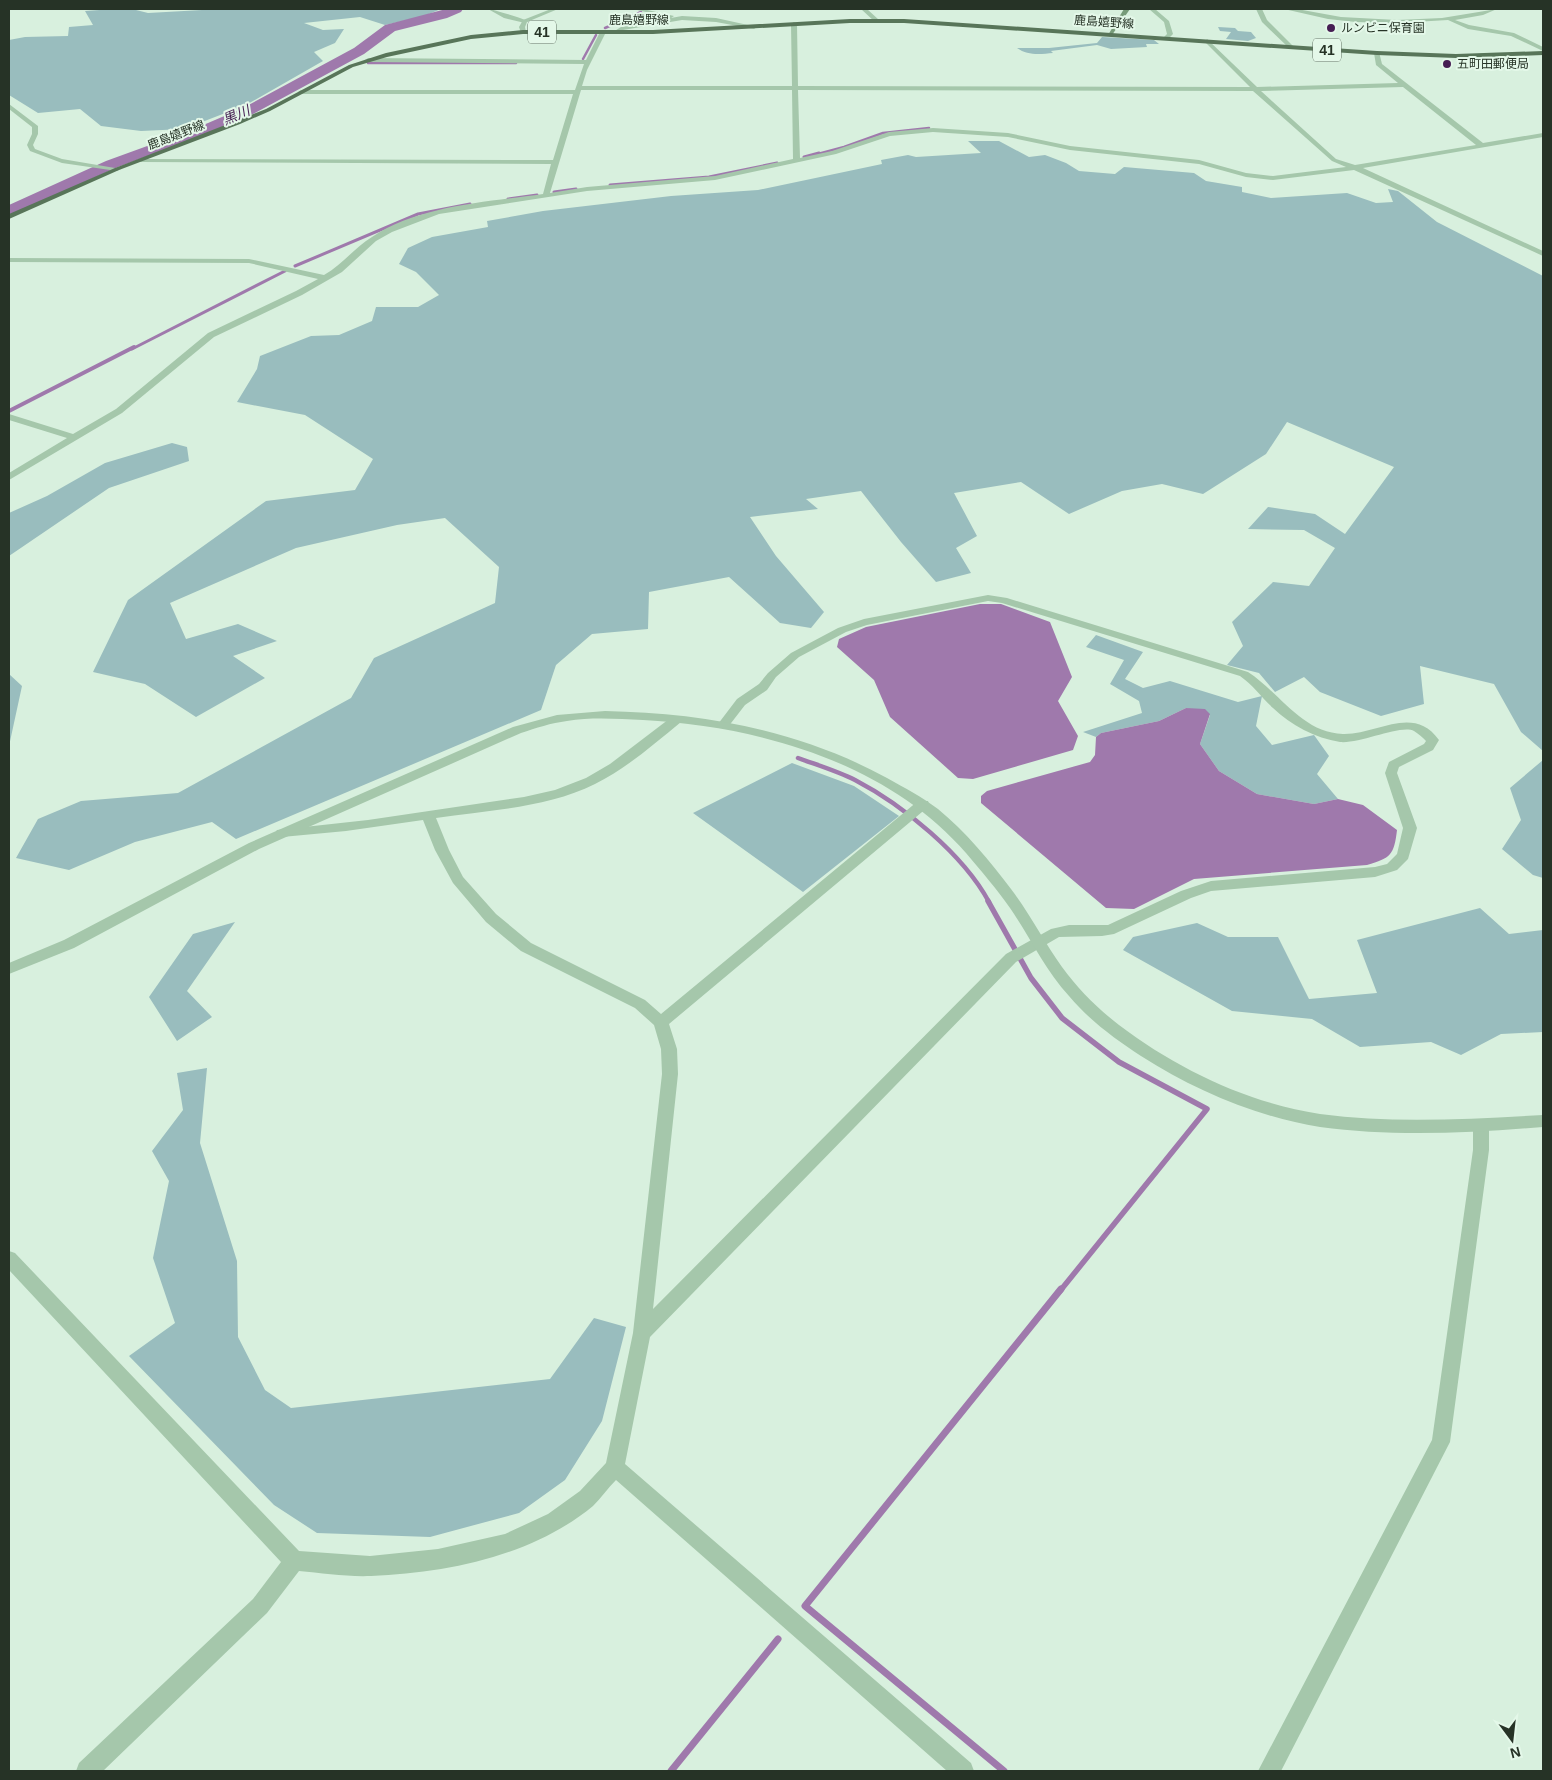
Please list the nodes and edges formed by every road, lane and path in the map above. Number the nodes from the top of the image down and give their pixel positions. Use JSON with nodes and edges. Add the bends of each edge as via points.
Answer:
{"nodes":[{"id":1,"x":491,"y":9,"type":"edge"},
{"id":2,"x":555,"y":9,"type":"edge"},
{"id":3,"x":636,"y":9,"type":"edge"},
{"id":4,"x":864,"y":9,"type":"edge"},
{"id":5,"x":1127,"y":9,"type":"edge"},
{"id":6,"x":1152,"y":9,"type":"edge"},
{"id":7,"x":1259,"y":9,"type":"edge"},
{"id":8,"x":1288,"y":9,"type":"edge"},
{"id":9,"x":1494,"y":9,"type":"edge"},
{"id":10,"x":682,"y":18,"type":"junction"},
{"id":11,"x":1446,"y":18,"type":"junction"},
{"id":12,"x":876,"y":20,"type":"junction"},
{"id":13,"x":525,"y":21,"type":"junction"},
{"id":14,"x":794,"y":24,"type":"junction"},
{"id":15,"x":754,"y":27,"type":"junction"},
{"id":16,"x":523,"y":32,"type":"junction"},
{"id":17,"x":604,"y":32,"type":"junction"},
{"id":18,"x":616,"y":32,"type":"junction"},
{"id":19,"x":1110,"y":34,"type":"junction"},
{"id":20,"x":1166,"y":38,"type":"junction"},
{"id":21,"x":1207,"y":41,"type":"junction"},
{"id":22,"x":1291,"y":47,"type":"junction"},
{"id":23,"x":1543,"y":49,"type":"edge"},
{"id":24,"x":1378,"y":53,"type":"junction"},
{"id":25,"x":1543,"y":53,"type":"edge"},
{"id":26,"x":368,"y":60,"type":"junction"},
{"id":27,"x":588,"y":62,"type":"junction"},
{"id":28,"x":1403,"y":85,"type":"junction"},
{"id":29,"x":795,"y":88,"type":"junction"},
{"id":30,"x":1255,"y":89,"type":"junction"},
{"id":31,"x":578,"y":90,"type":"junction"},
{"id":32,"x":301,"y":92,"type":"junction"},
{"id":33,"x":9,"y":106,"type":"edge"},
{"id":34,"x":1543,"y":135,"type":"edge"},
{"id":35,"x":1482,"y":146,"type":"junction"},
{"id":36,"x":142,"y":160,"type":"junction"},
{"id":37,"x":798,"y":161,"type":"junction"},
{"id":38,"x":555,"y":162,"type":"junction"},
{"id":39,"x":1353,"y":168,"type":"junction"},
{"id":40,"x":117,"y":169,"type":"junction"},
{"id":41,"x":547,"y":196,"type":"junction"},
{"id":42,"x":9,"y":217,"type":"edge"},
{"id":43,"x":1543,"y":254,"type":"edge"},
{"id":44,"x":9,"y":260,"type":"edge"},
{"id":45,"x":325,"y":278,"type":"junction"},
{"id":46,"x":9,"y":417,"type":"edge"},
{"id":47,"x":75,"y":438,"type":"junction"},
{"id":48,"x":9,"y":476,"type":"edge"},
{"id":49,"x":676,"y":718,"type":"junction"},
{"id":50,"x":724,"y":724,"type":"junction"},
{"id":51,"x":923,"y":804,"type":"junction"},
{"id":52,"x":428,"y":815,"type":"junction"},
{"id":53,"x":282,"y":833,"type":"junction"},
{"id":54,"x":1038,"y":941,"type":"junction"},
{"id":55,"x":9,"y":969,"type":"edge"},
{"id":56,"x":661,"y":1022,"type":"junction"},
{"id":57,"x":1543,"y":1121,"type":"edge"},
{"id":58,"x":1481,"y":1125,"type":"junction"},
{"id":59,"x":9,"y":1258,"type":"edge"},
{"id":60,"x":642,"y":1333,"type":"junction"},
{"id":61,"x":615,"y":1467,"type":"junction"},
{"id":62,"x":294,"y":1561,"type":"junction"},
{"id":63,"x":87,"y":1771,"type":"edge"},
{"id":64,"x":963,"y":1771,"type":"edge"},
{"id":65,"x":1269,"y":1771,"type":"edge"}],
"edges":[{"from":1,"to":13,"type":"street","via":[[506,17]]},
{"from":2,"to":13,"type":"street"},
{"from":3,"to":10,"type":"street"},
{"from":4,"to":12,"type":"street"},
{"from":5,"to":19,"type":"main road"},
{"from":6,"to":20,"type":"street","via":[[1166,19],[1170,28]]},
{"from":7,"to":22,"type":"street","via":[[1264,21]]},
{"from":8,"to":11,"type":"street","via":[[1365,22]]},
{"from":9,"to":11,"type":"street","via":[[1472,16]]},
{"from":10,"to":15,"type":"street"},
{"from":10,"to":18,"type":"street"},
{"from":11,"to":23,"type":"street","via":[[1468,27],[1512,34]]},
{"from":12,"to":14,"type":"main road","name":"鹿島嬉野線","number":"41"},
{"from":12,"to":19,"type":"main road","name":"鹿島嬉野線","number":"41"},
{"from":13,"to":16,"type":"street"},
{"from":14,"to":15,"type":"main road","name":"鹿島嬉野線","number":"41"},
{"from":14,"to":29,"type":"street"},
{"from":15,"to":18,"type":"main road","name":"鹿島嬉野線","number":"41"},
{"from":16,"to":17,"type":"main road","name":"鹿島嬉野線","number":"41"},
{"from":16,"to":26,"type":"main road","name":"鹿島嬉野線","number":"41","via":[[446,42]]},
{"from":17,"to":18,"type":"main road","name":"鹿島嬉野線","number":"41"},
{"from":17,"to":27,"type":"street"},
{"from":19,"to":20,"type":"main road","name":"鹿島嬉野線","number":"41"},
{"from":20,"to":21,"type":"main road","name":"鹿島嬉野線","number":"41"},
{"from":21,"to":22,"type":"main road","name":"鹿島嬉野線","number":"41"},
{"from":21,"to":30,"type":"street"},
{"from":22,"to":24,"type":"main road","name":"鹿島嬉野線","number":"41"},
{"from":24,"to":25,"type":"main road","name":"鹿島嬉野線","number":"41","via":[[1456,56]]},
{"from":24,"to":28,"type":"street","via":[[1379,65]]},
{"from":26,"to":27,"type":"street"},
{"from":26,"to":32,"type":"main road","name":"鹿島嬉野線","number":"41","via":[[332,74]]},
{"from":27,"to":31,"type":"street"},
{"from":28,"to":30,"type":"street"},
{"from":28,"to":35,"type":"street"},
{"from":29,"to":30,"type":"street"},
{"from":29,"to":31,"type":"street"},
{"from":29,"to":37,"type":"street"},
{"from":30,"to":39,"type":"street","via":[[1326,154],[1339,164]]},
{"from":31,"to":32,"type":"street"},
{"from":31,"to":38,"type":"street"},
{"from":32,"to":36,"type":"main road","name":"鹿島嬉野線","number":"41","via":[[238,123]]},
{"from":33,"to":40,"type":"street","via":[[35,126],[30,145],[32,150],[51,159]]},
{"from":34,"to":35,"type":"street"},
{"from":35,"to":39,"type":"street"},
{"from":36,"to":38,"type":"street"},
{"from":36,"to":40,"type":"main road","name":"鹿島嬉野線","number":"41"},
{"from":37,"to":39,"type":"street","via":[[834,153],[889,134],[933,130],[1008,135],[1199,162],[1264,178]]},
{"from":37,"to":41,"type":"street","via":[[714,178]]},
{"from":38,"to":41,"type":"street"},
{"from":39,"to":43,"type":"street"},
{"from":40,"to":42,"type":"main road","name":"鹿島嬉野線","number":"41"},
{"from":41,"to":45,"type":"street","via":[[472,206],[419,218],[373,239],[339,270]]},
{"from":44,"to":45,"type":"street","via":[[249,261]]},
{"from":45,"to":47,"type":"street","via":[[211,335],[119,411]]},
{"from":46,"to":47,"type":"street"},
{"from":47,"to":48,"type":"street"},
{"from":49,"to":50,"type":"street"},
{"from":49,"to":52,"type":"street","via":[[628,759],[567,790]]},
{"from":49,"to":53,"type":"street","via":[[602,715],[558,719],[517,730]]},
{"from":50,"to":51,"type":"street","via":[[790,739],[854,765]]},
{"from":50,"to":54,"type":"street","via":[[741,702],[763,687],[795,656],[842,630],[864,622],[988,598],[1244,674],[1278,706],[1314,731],[1341,738],[1360,737],[1405,725],[1418,728],[1433,740],[1429,747],[1393,765],[1391,773],[1410,828],[1403,856],[1392,867],[1375,872],[1211,886],[1190,891],[1114,929],[1090,933],[1061,931]]},
{"from":51,"to":54,"type":"street","via":[[965,843],[1000,883]]},
{"from":51,"to":56,"type":"street"},
{"from":52,"to":53,"type":"street","via":[[311,832]]},
{"from":52,"to":56,"type":"street","via":[[458,880],[492,918],[526,947],[640,1004]]},
{"from":53,"to":55,"type":"street","via":[[69,944]]},
{"from":54,"to":58,"type":"street","via":[[1064,982],[1097,1017],[1148,1053],[1210,1087],[1294,1116],[1343,1123]]},
{"from":54,"to":60,"type":"street","via":[[1011,958]]},
{"from":56,"to":60,"type":"street","via":[[669,1049],[670,1074]]},
{"from":57,"to":58,"type":"street"},
{"from":58,"to":65,"type":"street","via":[[1481,1150],[1441,1442]]},
{"from":59,"to":62,"type":"street"},
{"from":60,"to":61,"type":"street"},
{"from":61,"to":62,"type":"street","via":[[587,1498],[555,1521],[507,1544],[438,1559],[370,1566]]},
{"from":61,"to":64,"type":"street"},
{"from":62,"to":63,"type":"street","via":[[260,1606]]}]}
